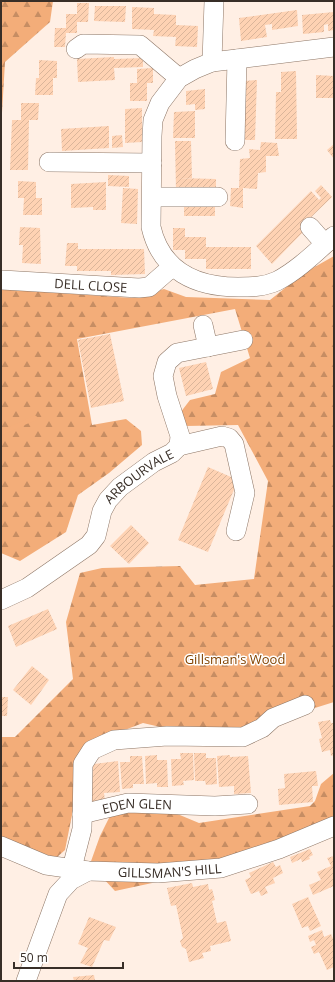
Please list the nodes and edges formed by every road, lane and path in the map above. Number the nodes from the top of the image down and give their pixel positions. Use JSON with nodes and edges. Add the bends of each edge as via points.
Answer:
{"nodes":[{"id":1,"x":214,"y":1,"type":"edge"},
{"id":2,"x":334,"y":47,"type":"edge"},
{"id":3,"x":76,"y":49,"type":"dead end"},
{"id":4,"x":237,"y":59,"type":"junction"},
{"id":5,"x":212,"y":62,"type":"junction"},
{"id":6,"x":180,"y":78,"type":"junction"},
{"id":7,"x":235,"y":141,"type":"dead end"},
{"id":8,"x":50,"y":162,"type":"dead end"},
{"id":9,"x":152,"y":163,"type":"junction"},
{"id":10,"x":152,"y":197,"type":"junction"},
{"id":11,"x":218,"y":198,"type":"dead end"},
{"id":12,"x":310,"y":227,"type":"dead end"},
{"id":13,"x":329,"y":240,"type":"edge"},
{"id":14,"x":172,"y":267,"type":"junction"},
{"id":15,"x":2,"y":280,"type":"dead end"},
{"id":16,"x":203,"y":325,"type":"dead end"},
{"id":17,"x":243,"y":340,"type":"dead end"},
{"id":18,"x":208,"y":348,"type":"junction"},
{"id":19,"x":179,"y":446,"type":"junction"},
{"id":20,"x":236,"y":531,"type":"dead end"},
{"id":21,"x":1,"y":600,"type":"edge"},
{"id":22,"x":305,"y":705,"type":"dead end"},
{"id":23,"x":248,"y":804,"type":"dead end"},
{"id":24,"x":82,"y":814,"type":"junction"},
{"id":25,"x":334,"y":826,"type":"edge"},
{"id":26,"x":1,"y":846,"type":"edge"},
{"id":27,"x":46,"y":865,"type":"junction"},
{"id":28,"x":80,"y":870,"type":"junction"},
{"id":29,"x":58,"y":894,"type":"junction"},
{"id":30,"x":26,"y":981,"type":"edge"}],
"edges":[{"from":1,"to":5,"type":"street"},
{"from":2,"to":4,"type":"street"},
{"from":3,"to":6,"type":"street","via":[[83,44],[140,45]]},
{"from":4,"to":5,"type":"street"},
{"from":4,"to":7,"type":"street"},
{"from":5,"to":6,"type":"street"},
{"from":6,"to":9,"type":"street","via":[[160,103],[154,120]]},
{"from":8,"to":9,"type":"street"},
{"from":9,"to":10,"type":"street"},
{"from":10,"to":11,"type":"street"},
{"from":10,"to":14,"type":"street","via":[[153,235]]},
{"from":12,"to":13,"type":"street"},
{"from":13,"to":14,"type":"street","via":[[292,272],[275,282],[258,287],[220,287],[192,280]]},
{"from":14,"to":15,"type":"street","name":"DELL CLOSE","via":[[149,287],[139,288]]},
{"from":16,"to":18,"type":"street"},
{"from":17,"to":18,"type":"street","name":"ARBOURVALE"},
{"from":18,"to":19,"type":"street","name":"ARBOURVALE","via":[[177,353],[167,362],[163,376],[180,436]]},
{"from":19,"to":20,"type":"street","via":[[222,436],[229,438],[234,444],[245,493]]},
{"from":19,"to":21,"type":"street","name":"ARBOURVALE","via":[[120,487],[108,500],[102,511],[96,536],[88,545],[28,588]]},
{"from":22,"to":24,"type":"street","via":[[273,718],[262,728],[243,736],[167,736],[114,740],[92,750],[82,764]]},
{"from":23,"to":24,"type":"street","name":"EDEN GLEN","via":[[215,806],[128,803]]},
{"from":24,"to":28,"type":"street"},
{"from":25,"to":28,"type":"street","name":"GILLSMAN'S HILL","via":[[279,849],[221,868],[158,873]]},
{"from":26,"to":27,"type":"street","name":"GILLSMAN'S HILL"},
{"from":27,"to":28,"type":"street","name":"GILLSMAN'S HILL"},
{"from":27,"to":29,"type":"street","via":[[55,880]]},
{"from":28,"to":29,"type":"street"},
{"from":29,"to":30,"type":"street"}]}
